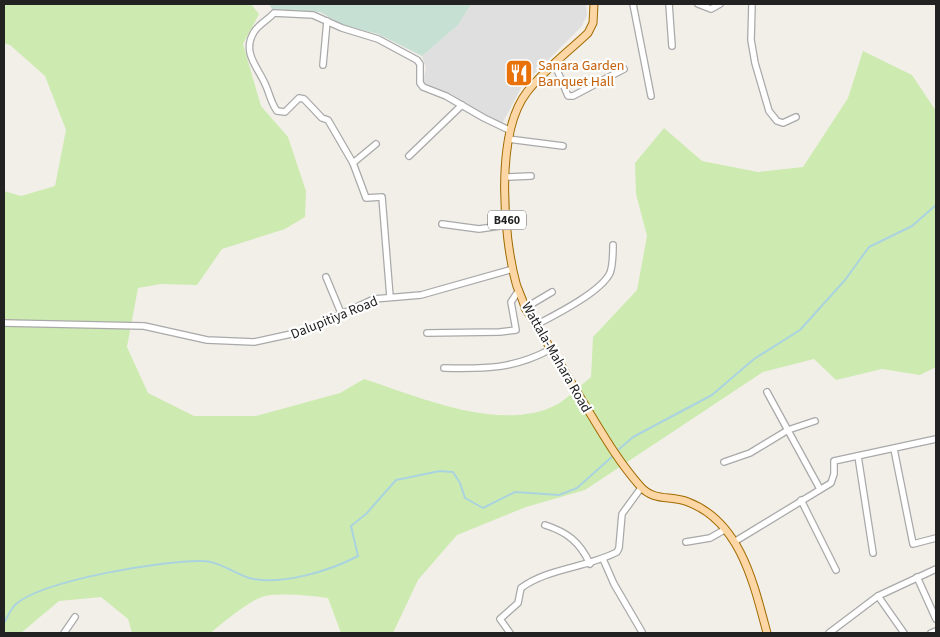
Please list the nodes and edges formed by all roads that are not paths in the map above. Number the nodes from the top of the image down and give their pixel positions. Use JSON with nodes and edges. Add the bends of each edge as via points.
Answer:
{"nodes":[{"id":1,"x":594,"y":4,"type":"edge"},
{"id":2,"x":634,"y":4,"type":"edge"},
{"id":3,"x":669,"y":4,"type":"edge"},
{"id":4,"x":698,"y":4,"type":"edge"},
{"id":5,"x":720,"y":4,"type":"edge"},
{"id":6,"x":752,"y":4,"type":"edge"},
{"id":7,"x":327,"y":21,"type":"junction"},
{"id":8,"x":672,"y":46,"type":"dead end"},
{"id":9,"x":323,"y":65,"type":"dead end"},
{"id":10,"x":555,"y":65,"type":"junction"},
{"id":11,"x":624,"y":69,"type":"dead end"},
{"id":12,"x":651,"y":96,"type":"dead end"},
{"id":13,"x":462,"y":104,"type":"junction"},
{"id":14,"x":796,"y":117,"type":"dead end"},
{"id":15,"x":509,"y":130,"type":"junction"},
{"id":16,"x":508,"y":139,"type":"junction"},
{"id":17,"x":376,"y":144,"type":"dead end"},
{"id":18,"x":563,"y":146,"type":"dead end"},
{"id":19,"x":408,"y":156,"type":"dead end"},
{"id":20,"x":353,"y":163,"type":"junction"},
{"id":21,"x":506,"y":176,"type":"junction"},
{"id":22,"x":531,"y":176,"type":"dead end"},
{"id":23,"x":442,"y":224,"type":"dead end"},
{"id":24,"x":508,"y":225,"type":"junction"},
{"id":25,"x":613,"y":245,"type":"dead end"},
{"id":26,"x":513,"y":269,"type":"junction"},
{"id":27,"x":326,"y":277,"type":"dead end"},
{"id":28,"x":519,"y":290,"type":"junction"},
{"id":29,"x":552,"y":292,"type":"dead end"},
{"id":30,"x":390,"y":297,"type":"junction"},
{"id":31,"x":525,"y":308,"type":"junction"},
{"id":32,"x":341,"y":313,"type":"junction"},
{"id":33,"x":4,"y":323,"type":"edge"},
{"id":34,"x":536,"y":325,"type":"junction"},
{"id":35,"x":427,"y":333,"type":"dead end"},
{"id":36,"x":551,"y":349,"type":"junction"},
{"id":37,"x":444,"y":368,"type":"dead end"},
{"id":38,"x":767,"y":392,"type":"dead end"},
{"id":39,"x":815,"y":421,"type":"dead end"},
{"id":40,"x":788,"y":430,"type":"junction"},
{"id":41,"x":936,"y":439,"type":"edge"},
{"id":42,"x":894,"y":449,"type":"junction"},
{"id":43,"x":858,"y":456,"type":"junction"},
{"id":44,"x":724,"y":462,"type":"dead end"},
{"id":45,"x":642,"y":488,"type":"junction"},
{"id":46,"x":820,"y":489,"type":"junction"},
{"id":47,"x":801,"y":500,"type":"junction"},
{"id":48,"x":545,"y":525,"type":"dead end"},
{"id":49,"x":724,"y":530,"type":"junction"},
{"id":50,"x":936,"y":538,"type":"edge"},
{"id":51,"x":686,"y":542,"type":"dead end"},
{"id":52,"x":734,"y":542,"type":"junction"},
{"id":53,"x":873,"y":553,"type":"dead end"},
{"id":54,"x":603,"y":559,"type":"junction"},
{"id":55,"x":590,"y":564,"type":"junction"},
{"id":56,"x":836,"y":570,"type":"dead end"},
{"id":57,"x":936,"y":570,"type":"edge"},
{"id":58,"x":917,"y":577,"type":"junction"},
{"id":59,"x":878,"y":596,"type":"junction"},
{"id":60,"x":75,"y":617,"type":"dead end"},
{"id":61,"x":936,"y":619,"type":"edge"},
{"id":62,"x":936,"y":631,"type":"edge"},
{"id":63,"x":642,"y":632,"type":"edge"},
{"id":64,"x":64,"y":633,"type":"edge"},
{"id":65,"x":510,"y":633,"type":"edge"},
{"id":66,"x":767,"y":633,"type":"edge"},
{"id":67,"x":828,"y":633,"type":"edge"},
{"id":68,"x":904,"y":633,"type":"edge"},
{"id":69,"x":931,"y":633,"type":"edge"}],
"edges":[{"from":1,"to":10,"type":"main road","name":"Wattala-Mahara Road","number":"B460","via":[[593,23],[588,33]]},
{"from":2,"to":12,"type":"street"},
{"from":3,"to":8,"type":"street"},
{"from":4,"to":5,"type":"street","via":[[711,9]]},
{"from":6,"to":14,"type":"street","via":[[751,40],[769,112],[783,123]]},
{"from":7,"to":9,"type":"street"},
{"from":7,"to":13,"type":"street","via":[[378,39],[417,60],[423,87]]},
{"from":7,"to":20,"type":"street","via":[[312,15],[274,13],[254,31],[248,49],[254,68],[266,85],[277,111],[285,112],[299,98],[304,99],[328,120]]},
{"from":10,"to":11,"type":"street","via":[[568,96]]},
{"from":10,"to":15,"type":"main road","name":"Wattala-Mahara Road","number":"B460","via":[[527,92]]},
{"from":13,"to":15,"type":"street"},
{"from":13,"to":19,"type":"street"},
{"from":15,"to":16,"type":"main road","name":"Wattala-Mahara Road","number":"B460"},
{"from":16,"to":18,"type":"street"},
{"from":16,"to":21,"type":"main road","name":"Wattala-Mahara Road","number":"B460"},
{"from":17,"to":20,"type":"street"},
{"from":20,"to":30,"type":"street","via":[[366,198],[382,197]]},
{"from":21,"to":22,"type":"street"},
{"from":21,"to":24,"type":"main road","name":"Wattala-Mahara Road","number":"B460"},
{"from":23,"to":24,"type":"street","via":[[479,229]]},
{"from":24,"to":26,"type":"main road","name":"Wattala-Mahara Road","number":"B460"},
{"from":25,"to":34,"type":"street","via":[[608,276],[587,295]]},
{"from":26,"to":28,"type":"main road","name":"Wattala-Mahara Road","number":"B460"},
{"from":26,"to":30,"type":"street","name":"Dalupitiya Road","via":[[421,295]]},
{"from":27,"to":32,"type":"street"},
{"from":28,"to":31,"type":"main road","name":"Wattala-Mahara Road","number":"B460"},
{"from":28,"to":35,"type":"street","via":[[511,302],[516,330]]},
{"from":29,"to":31,"type":"street"},
{"from":30,"to":32,"type":"street","name":"Dalupitiya Road","via":[[374,299]]},
{"from":31,"to":34,"type":"main road","name":"Wattala-Mahara Road","number":"B460"},
{"from":32,"to":33,"type":"street","name":"Dalupitiya Road","via":[[305,331],[254,342],[198,339],[144,326]]},
{"from":34,"to":36,"type":"main road","name":"Wattala-Mahara Road","number":"B460"},
{"from":36,"to":37,"type":"street","via":[[530,361],[499,368]]},
{"from":36,"to":45,"type":"main road","name":"Wattala-Mahara Road","number":"B460","via":[[621,464]]},
{"from":38,"to":40,"type":"street"},
{"from":39,"to":40,"type":"street"},
{"from":40,"to":44,"type":"street","via":[[750,453]]},
{"from":40,"to":46,"type":"street"},
{"from":41,"to":42,"type":"street"},
{"from":42,"to":43,"type":"street"},
{"from":42,"to":50,"type":"street","via":[[913,544]]},
{"from":43,"to":46,"type":"street","via":[[834,461],[831,483]]},
{"from":43,"to":53,"type":"street"},
{"from":45,"to":49,"type":"main road","name":"Wattala-Mahara Road","number":"B460","via":[[658,498],[680,500],[696,506]]},
{"from":45,"to":54,"type":"street","via":[[622,514],[619,548]]},
{"from":46,"to":47,"type":"street"},
{"from":47,"to":52,"type":"street"},
{"from":47,"to":56,"type":"street"},
{"from":48,"to":55,"type":"street","via":[[574,539]]},
{"from":49,"to":51,"type":"street","via":[[710,538]]},
{"from":49,"to":52,"type":"main road","name":"Wattala-Mahara Road","number":"B460"},
{"from":52,"to":66,"type":"main road","name":"Wattala-Mahara Road","number":"B460","via":[[749,570]]},
{"from":54,"to":55,"type":"street"},
{"from":54,"to":63,"type":"street"},
{"from":55,"to":65,"type":"street","via":[[534,579],[521,588],[518,603],[500,619]]},
{"from":57,"to":58,"type":"street"},
{"from":58,"to":59,"type":"street"},
{"from":58,"to":61,"type":"street"},
{"from":59,"to":67,"type":"street"},
{"from":59,"to":68,"type":"street"},
{"from":60,"to":64,"type":"street"},
{"from":62,"to":69,"type":"street"}]}
